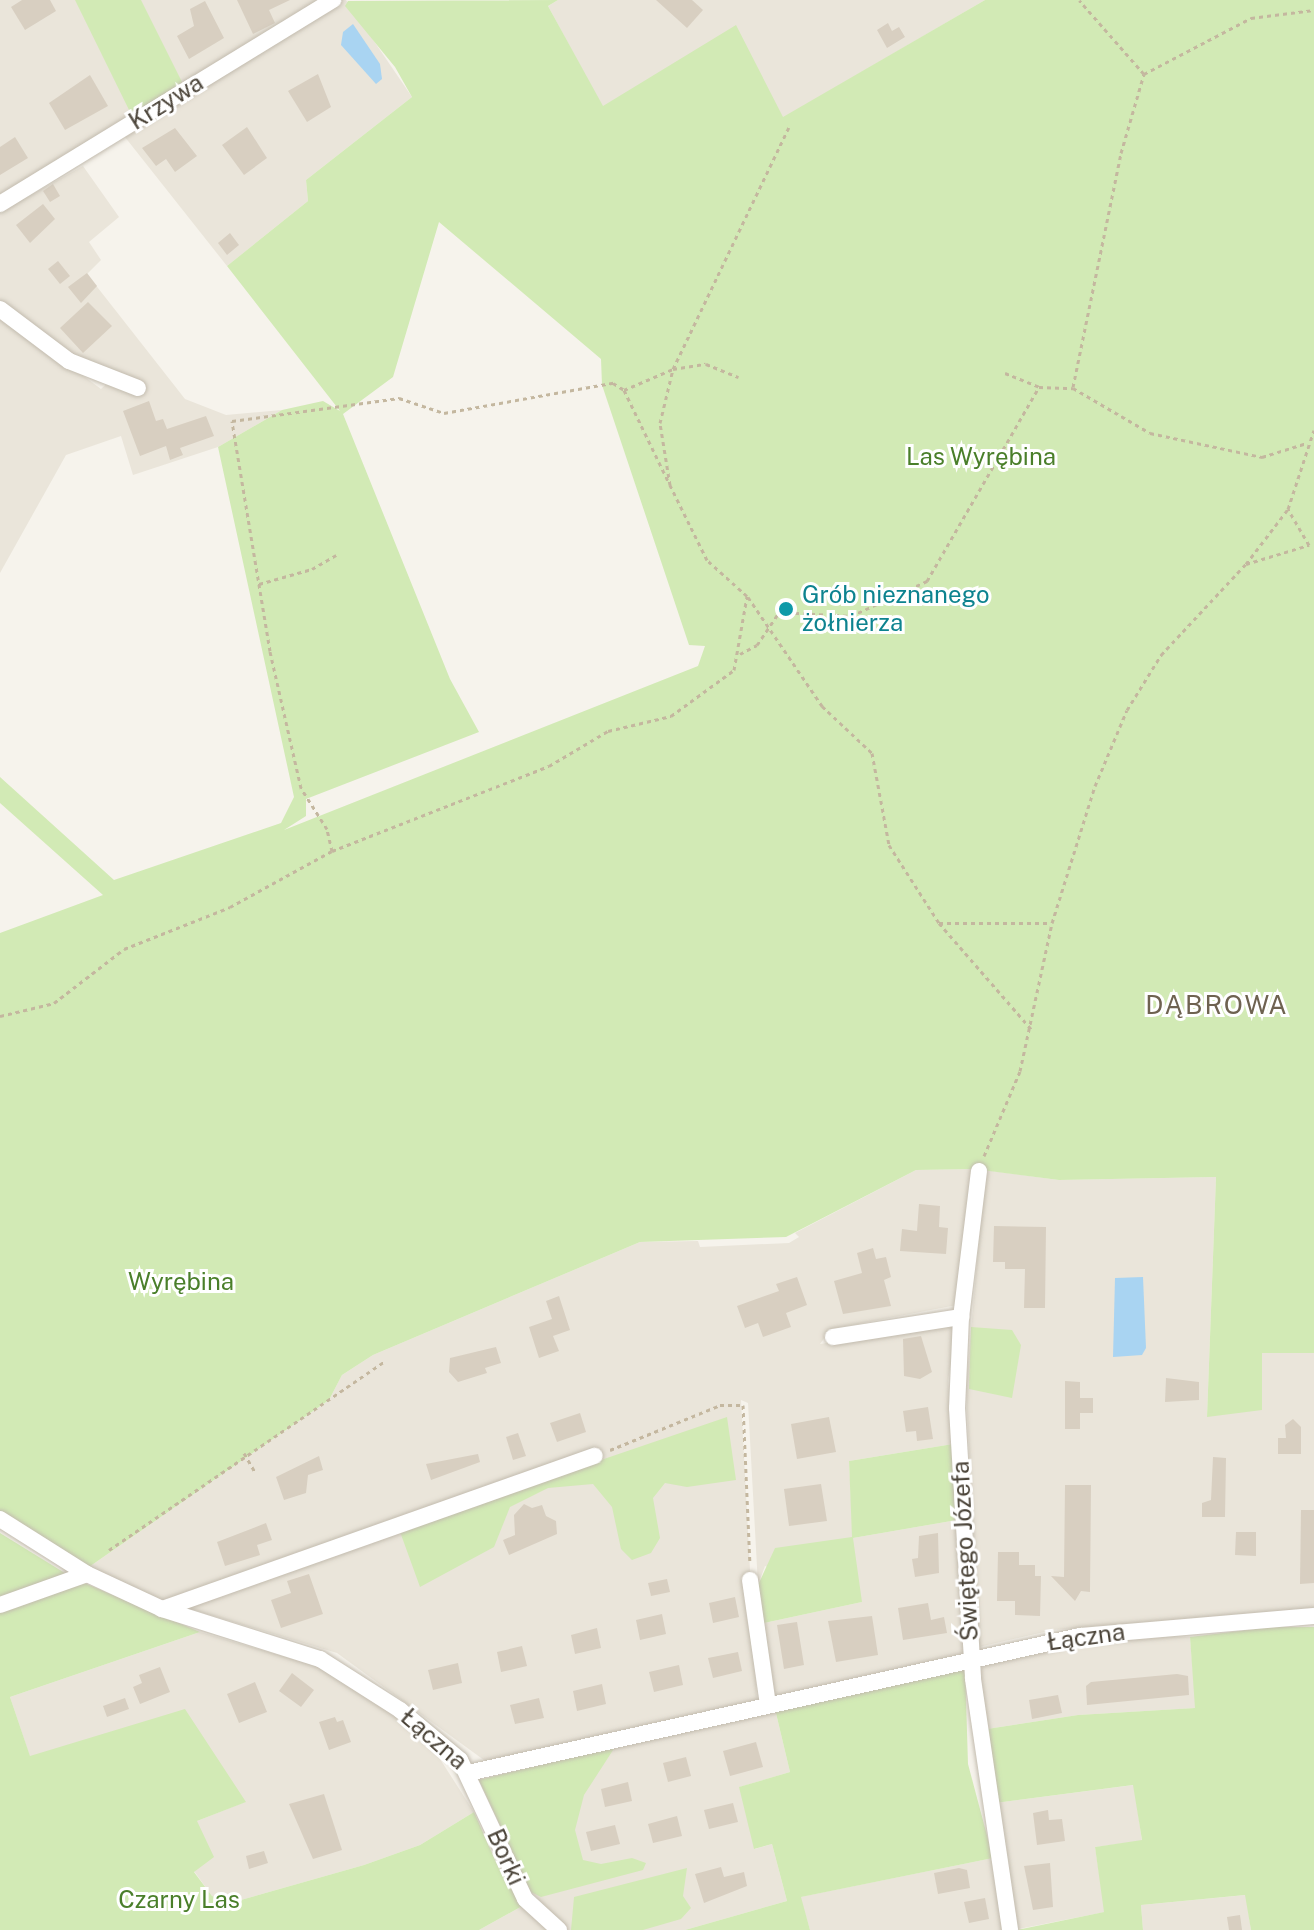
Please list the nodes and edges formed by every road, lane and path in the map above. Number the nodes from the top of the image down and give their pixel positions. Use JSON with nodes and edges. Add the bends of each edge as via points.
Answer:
{"nodes":[{"id":1,"x":333,"y":0,"type":"edge"},
{"id":2,"x":1079,"y":0,"type":"edge"},
{"id":3,"x":1314,"y":10,"type":"edge"},
{"id":4,"x":1144,"y":74,"type":"junction"},
{"id":5,"x":789,"y":127,"type":"dead end"},
{"id":6,"x":0,"y":204,"type":"edge"},
{"id":7,"x":0,"y":309,"type":"edge"},
{"id":8,"x":673,"y":369,"type":"junction"},
{"id":9,"x":1005,"y":373,"type":"dead end"},
{"id":10,"x":738,"y":377,"type":"dead end"},
{"id":11,"x":1039,"y":387,"type":"junction"},
{"id":12,"x":138,"y":388,"type":"dead end"},
{"id":13,"x":1073,"y":388,"type":"junction"},
{"id":14,"x":624,"y":390,"type":"junction"},
{"id":15,"x":1314,"y":430,"type":"edge"},
{"id":16,"x":1309,"y":442,"type":"junction"},
{"id":17,"x":670,"y":485,"type":"junction"},
{"id":18,"x":1288,"y":509,"type":"junction"},
{"id":19,"x":1309,"y":545,"type":"junction"},
{"id":20,"x":1314,"y":547,"type":"edge"},
{"id":21,"x":336,"y":555,"type":"dead end"},
{"id":22,"x":1246,"y":564,"type":"junction"},
{"id":23,"x":259,"y":584,"type":"junction"},
{"id":24,"x":747,"y":596,"type":"junction"},
{"id":25,"x":769,"y":624,"type":"junction"},
{"id":26,"x":740,"y":654,"type":"junction"},
{"id":27,"x":332,"y":851,"type":"junction"},
{"id":28,"x":939,"y":923,"type":"junction"},
{"id":29,"x":1052,"y":923,"type":"junction"},
{"id":30,"x":0,"y":1016,"type":"edge"},
{"id":31,"x":1032,"y":1030,"type":"junction"},
{"id":32,"x":979,"y":1171,"type":"joint"},
{"id":33,"x":961,"y":1317,"type":"junction"},
{"id":34,"x":833,"y":1337,"type":"dead end"},
{"id":35,"x":384,"y":1362,"type":"dead end"},
{"id":36,"x":244,"y":1453,"type":"junction"},
{"id":37,"x":595,"y":1456,"type":"joint"},
{"id":38,"x":255,"y":1472,"type":"dead end"},
{"id":39,"x":0,"y":1519,"type":"edge"},
{"id":40,"x":109,"y":1550,"type":"dead end"},
{"id":41,"x":87,"y":1574,"type":"junction"},
{"id":42,"x":750,"y":1580,"type":"joint"},
{"id":43,"x":0,"y":1605,"type":"edge"},
{"id":44,"x":162,"y":1609,"type":"junction"},
{"id":45,"x":1314,"y":1616,"type":"edge"},
{"id":46,"x":972,"y":1659,"type":"junction"},
{"id":47,"x":768,"y":1705,"type":"junction"},
{"id":48,"x":468,"y":1773,"type":"junction"},
{"id":49,"x":559,"y":1930,"type":"edge"},
{"id":50,"x":1010,"y":1930,"type":"edge"}],
"edges":[{"from":1,"to":6,"type":"street","name":"Krzywa"},
{"from":2,"to":4,"type":"path"},
{"from":3,"to":4,"type":"path","via":[[1251,18]]},
{"from":4,"to":13,"type":"path","via":[[1121,153]]},
{"from":5,"to":8,"type":"path"},
{"from":7,"to":12,"type":"street","via":[[69,361]]},
{"from":8,"to":10,"type":"path","via":[[706,364]]},
{"from":8,"to":14,"type":"path"},
{"from":8,"to":17,"type":"path","via":[[660,423]]},
{"from":9,"to":11,"type":"path"},
{"from":11,"to":13,"type":"path"},
{"from":11,"to":25,"type":"path","via":[[927,581],[851,616],[779,612]]},
{"from":13,"to":16,"type":"path","via":[[1150,433],[1262,457]]},
{"from":14,"to":17,"type":"path"},
{"from":14,"to":23,"type":"path","via":[[613,383],[444,413],[399,398],[232,421]]},
{"from":15,"to":16,"type":"path"},
{"from":16,"to":18,"type":"path"},
{"from":17,"to":24,"type":"path","via":[[707,560]]},
{"from":18,"to":19,"type":"path"},
{"from":18,"to":22,"type":"path"},
{"from":19,"to":20,"type":"path"},
{"from":19,"to":22,"type":"path"},
{"from":21,"to":23,"type":"path","via":[[312,569]]},
{"from":22,"to":29,"type":"path","via":[[1161,655],[1127,710],[1095,786]]},
{"from":23,"to":27,"type":"path","via":[[301,788],[327,829]]},
{"from":24,"to":25,"type":"path"},
{"from":24,"to":26,"type":"path"},
{"from":25,"to":26,"type":"path","via":[[757,645]]},
{"from":25,"to":28,"type":"path","via":[[822,706],[872,753],[889,845]]},
{"from":26,"to":27,"type":"path","via":[[734,670],[671,716],[608,731],[549,766]]},
{"from":27,"to":30,"type":"path","via":[[230,907],[124,949],[54,1003]]},
{"from":28,"to":29,"type":"path"},
{"from":28,"to":31,"type":"path"},
{"from":29,"to":31,"type":"path"},
{"from":31,"to":32,"type":"path"},
{"from":32,"to":33,"type":"street","name":"Świętego Józefa"},
{"from":33,"to":34,"type":"street"},
{"from":33,"to":46,"type":"street","name":"Świętego Józefa","via":[[957,1408]]},
{"from":35,"to":36,"type":"path"},
{"from":36,"to":38,"type":"path"},
{"from":36,"to":40,"type":"path"},
{"from":37,"to":42,"type":"path","via":[[720,1405],[743,1405]]},
{"from":37,"to":44,"type":"street"},
{"from":39,"to":41,"type":"street","name":"Łączna"},
{"from":41,"to":43,"type":"street"},
{"from":41,"to":44,"type":"street","name":"Łączna"},
{"from":42,"to":47,"type":"street"},
{"from":44,"to":48,"type":"street","name":"Łączna","via":[[320,1659],[400,1710],[449,1748]]},
{"from":45,"to":46,"type":"street","name":"Łączna","via":[[1080,1636]]},
{"from":46,"to":47,"type":"street","name":"Łączna"},
{"from":46,"to":50,"type":"street","name":"Świętego Józefa","via":[[982,1770]]},
{"from":47,"to":48,"type":"street","name":"Łączna"},
{"from":48,"to":49,"type":"street","name":"Borki","via":[[525,1899]]}]}
